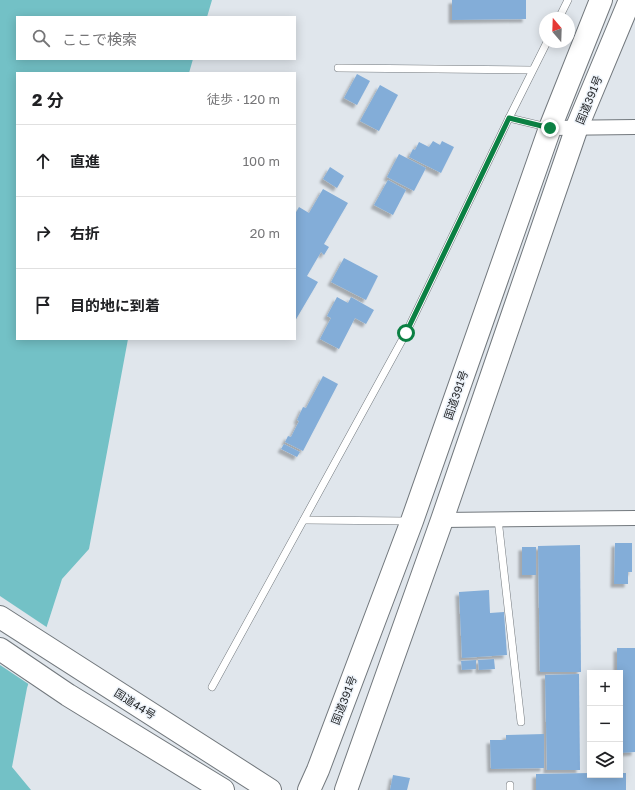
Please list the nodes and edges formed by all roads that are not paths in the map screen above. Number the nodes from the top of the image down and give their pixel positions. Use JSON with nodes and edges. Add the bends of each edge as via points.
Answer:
{"nodes":[{"id":1,"x":568,"y":0,"type":"edge"},
{"id":2,"x":600,"y":0,"type":"edge"},
{"id":3,"x":630,"y":0,"type":"edge"},
{"id":4,"x":562,"y":12,"type":"edge"},
{"id":5,"x":543,"y":48,"type":"edge"},
{"id":6,"x":338,"y":68,"type":"dead end"},
{"id":7,"x":532,"y":70,"type":"junction"},
{"id":8,"x":509,"y":118,"type":"junction"},
{"id":9,"x":577,"y":127,"type":"junction"},
{"id":10,"x":635,"y":127,"type":"edge"},
{"id":11,"x":550,"y":128,"type":"junction"},
{"id":12,"x":635,"y":518,"type":"edge"},
{"id":13,"x":498,"y":519,"type":"junction"},
{"id":14,"x":304,"y":520,"type":"junction"},
{"id":15,"x":442,"y":520,"type":"junction"},
{"id":16,"x":412,"y":521,"type":"junction"},
{"id":17,"x":0,"y":617,"type":"edge"},
{"id":18,"x":0,"y":649,"type":"edge"},
{"id":19,"x":212,"y":687,"type":"dead end"},
{"id":20,"x":520,"y":722,"type":"dead end"},
{"id":21,"x":223,"y":790,"type":"edge"},
{"id":22,"x":270,"y":790,"type":"edge"},
{"id":23,"x":309,"y":790,"type":"edge"},
{"id":24,"x":346,"y":790,"type":"edge"}],
"edges":[{"from":1,"to":4,"type":"lane"},
{"from":2,"to":11,"type":"highway","name":"国道391号"},
{"from":3,"to":9,"type":"highway","name":"国道391号"},
{"from":5,"to":7,"type":"lane"},
{"from":6,"to":7,"type":"lane"},
{"from":7,"to":8,"type":"lane"},
{"from":8,"to":11,"type":"lane"},
{"from":8,"to":14,"type":"lane","via":[[406,333]]},
{"from":9,"to":10,"type":"street"},
{"from":9,"to":11,"type":"street"},
{"from":9,"to":15,"type":"highway","name":"国道391号"},
{"from":11,"to":16,"type":"highway","name":"国道391号"},
{"from":12,"to":13,"type":"street"},
{"from":13,"to":15,"type":"street"},
{"from":13,"to":20,"type":"lane"},
{"from":14,"to":16,"type":"lane"},
{"from":14,"to":19,"type":"lane"},
{"from":15,"to":24,"type":"highway","name":"国道391号"},
{"from":16,"to":23,"type":"highway","name":"国道391号"},
{"from":17,"to":22,"type":"highway","name":"国道44号"},
{"from":18,"to":21,"type":"highway","via":[[68,695]]}]}
